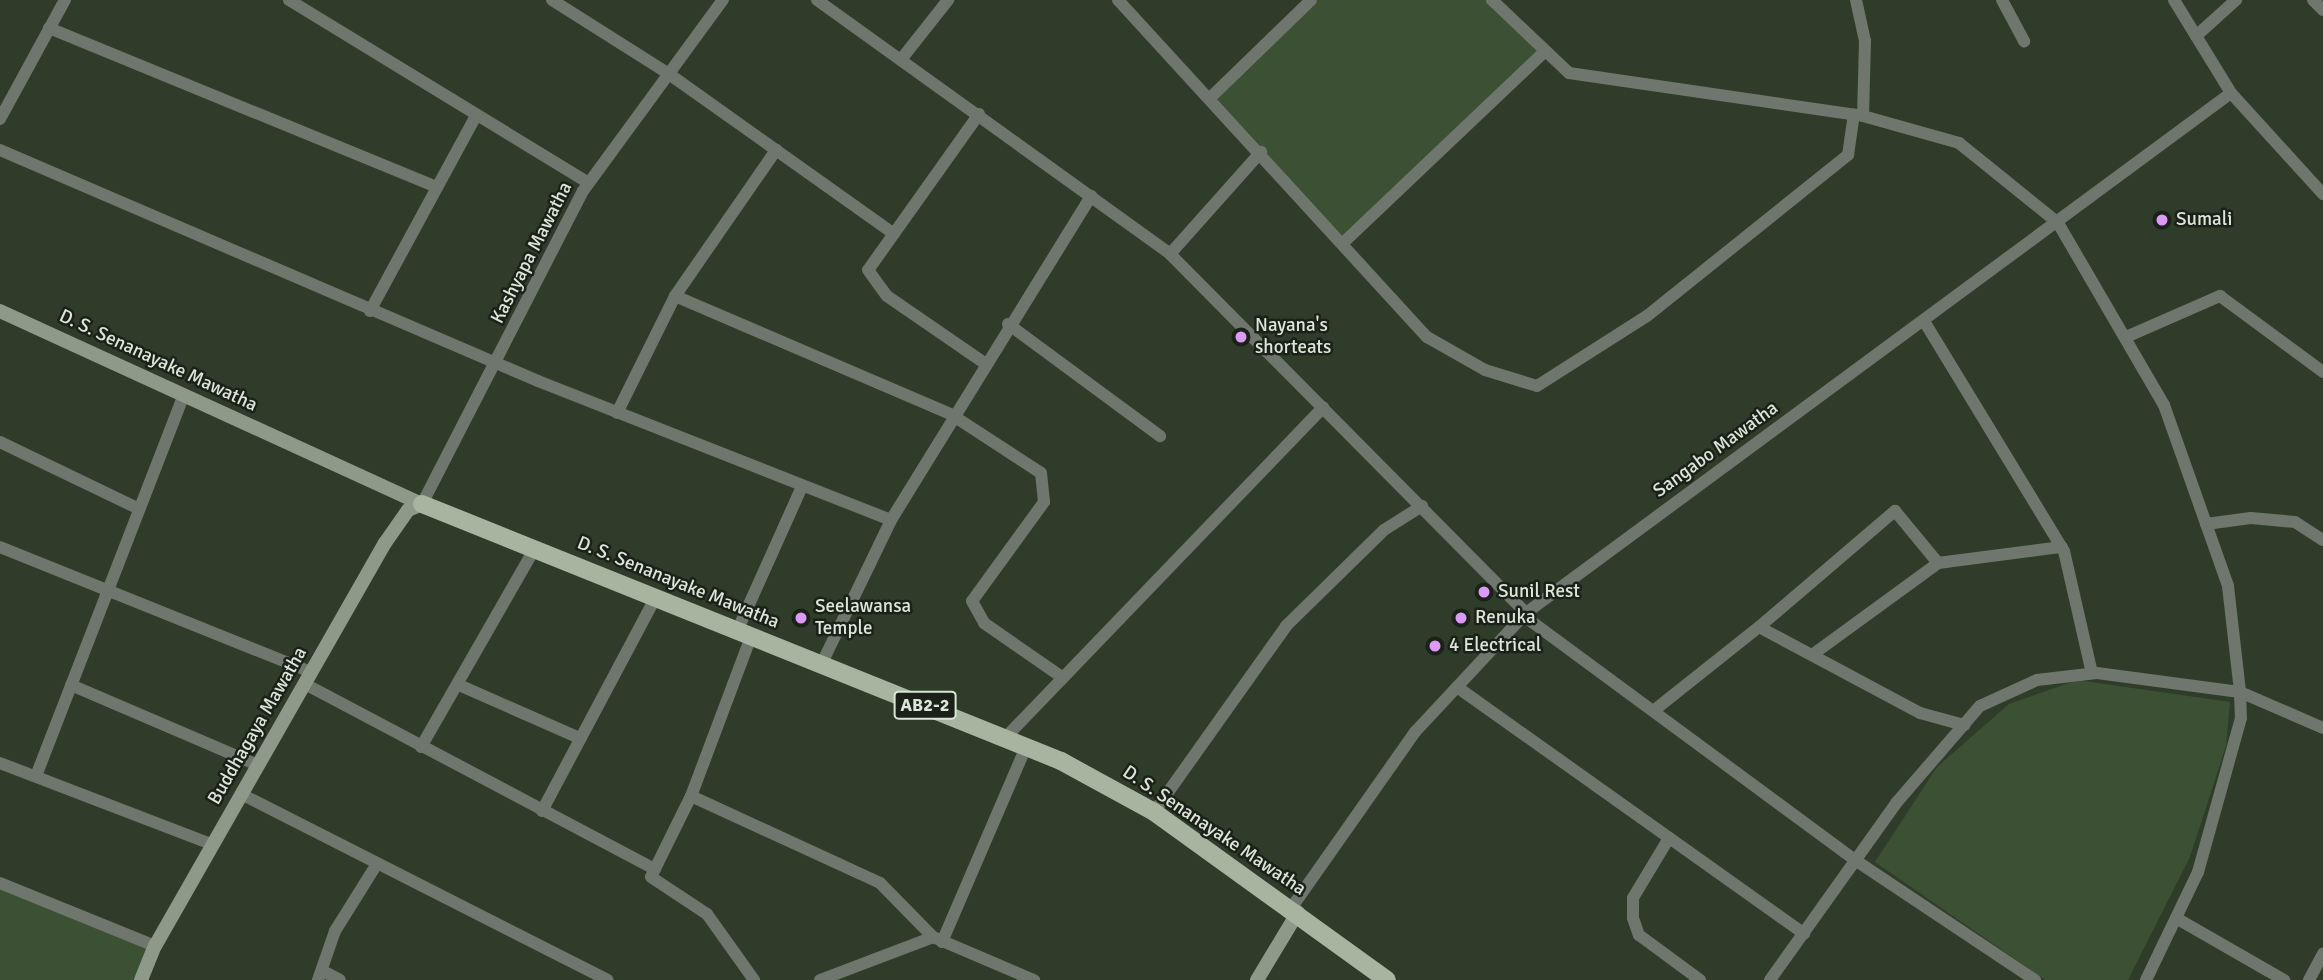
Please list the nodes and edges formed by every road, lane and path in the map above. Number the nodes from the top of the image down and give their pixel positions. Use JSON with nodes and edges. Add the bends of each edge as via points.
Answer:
{"nodes":[{"id":1,"x":65,"y":0,"type":"edge"},
{"id":2,"x":289,"y":0,"type":"edge"},
{"id":3,"x":552,"y":0,"type":"edge"},
{"id":4,"x":723,"y":0,"type":"edge"},
{"id":5,"x":817,"y":0,"type":"edge"},
{"id":6,"x":948,"y":0,"type":"edge"},
{"id":7,"x":1118,"y":0,"type":"edge"},
{"id":8,"x":1492,"y":0,"type":"edge"},
{"id":9,"x":1856,"y":0,"type":"edge"},
{"id":10,"x":2002,"y":0,"type":"edge"},
{"id":11,"x":2174,"y":0,"type":"edge"},
{"id":12,"x":2236,"y":0,"type":"edge"},
{"id":13,"x":2313,"y":0,"type":"edge"},
{"id":14,"x":1302,"y":3,"type":"edge"},
{"id":15,"x":2323,"y":10,"type":"edge"},
{"id":16,"x":49,"y":27,"type":"junction"},
{"id":17,"x":2196,"y":36,"type":"junction"},
{"id":18,"x":2024,"y":41,"type":"dead end"},
{"id":19,"x":1545,"y":51,"type":"junction"},
{"id":20,"x":902,"y":57,"type":"junction"},
{"id":21,"x":669,"y":74,"type":"junction"},
{"id":22,"x":2231,"y":93,"type":"junction"},
{"id":23,"x":1211,"y":97,"type":"junction"},
{"id":24,"x":979,"y":114,"type":"junction"},
{"id":25,"x":1858,"y":115,"type":"junction"},
{"id":26,"x":476,"y":116,"type":"junction"},
{"id":27,"x":0,"y":119,"type":"edge"},
{"id":28,"x":0,"y":150,"type":"edge"},
{"id":29,"x":776,"y":150,"type":"junction"},
{"id":30,"x":1261,"y":152,"type":"junction"},
{"id":31,"x":589,"y":183,"type":"junction"},
{"id":32,"x":437,"y":187,"type":"junction"},
{"id":33,"x":2323,"y":194,"type":"edge"},
{"id":34,"x":1091,"y":196,"type":"junction"},
{"id":35,"x":2058,"y":223,"type":"junction"},
{"id":36,"x":894,"y":234,"type":"junction"},
{"id":37,"x":1343,"y":243,"type":"junction"},
{"id":38,"x":1170,"y":254,"type":"junction"},
{"id":39,"x":675,"y":296,"type":"junction"},
{"id":40,"x":0,"y":311,"type":"edge"},
{"id":41,"x":370,"y":311,"type":"junction"},
{"id":42,"x":1924,"y":321,"type":"junction"},
{"id":43,"x":1008,"y":324,"type":"junction"},
{"id":44,"x":2126,"y":337,"type":"junction"},
{"id":45,"x":500,"y":361,"type":"junction"},
{"id":46,"x":984,"y":362,"type":"junction"},
{"id":47,"x":2323,"y":372,"type":"edge"},
{"id":48,"x":183,"y":397,"type":"junction"},
{"id":49,"x":1323,"y":408,"type":"junction"},
{"id":50,"x":617,"y":413,"type":"junction"},
{"id":51,"x":952,"y":415,"type":"junction"},
{"id":52,"x":1160,"y":436,"type":"dead end"},
{"id":53,"x":0,"y":442,"type":"edge"},
{"id":54,"x":801,"y":489,"type":"junction"},
{"id":55,"x":422,"y":503,"type":"junction"},
{"id":56,"x":1422,"y":506,"type":"junction"},
{"id":57,"x":137,"y":508,"type":"junction"},
{"id":58,"x":891,"y":520,"type":"junction"},
{"id":59,"x":2206,"y":524,"type":"junction"},
{"id":60,"x":2323,"y":540,"type":"edge"},
{"id":61,"x":0,"y":547,"type":"edge"},
{"id":62,"x":2062,"y":547,"type":"junction"},
{"id":63,"x":534,"y":548,"type":"junction"},
{"id":64,"x":1938,"y":563,"type":"junction"},
{"id":65,"x":104,"y":589,"type":"junction"},
{"id":66,"x":656,"y":597,"type":"junction"},
{"id":67,"x":1525,"y":615,"type":"junction"},
{"id":68,"x":1759,"y":626,"type":"junction"},
{"id":69,"x":745,"y":632,"type":"junction"},
{"id":70,"x":1812,"y":655,"type":"junction"},
{"id":71,"x":822,"y":663,"type":"junction"},
{"id":72,"x":2091,"y":673,"type":"junction"},
{"id":73,"x":308,"y":678,"type":"junction"},
{"id":74,"x":1063,"y":678,"type":"junction"},
{"id":75,"x":71,"y":685,"type":"junction"},
{"id":76,"x":458,"y":685,"type":"junction"},
{"id":77,"x":1457,"y":687,"type":"junction"},
{"id":78,"x":2241,"y":692,"type":"junction"},
{"id":79,"x":1657,"y":708,"type":"junction"},
{"id":80,"x":1964,"y":725,"type":"junction"},
{"id":81,"x":2323,"y":728,"type":"edge"},
{"id":82,"x":579,"y":738,"type":"junction"},
{"id":83,"x":1005,"y":738,"type":"junction"},
{"id":84,"x":421,"y":747,"type":"junction"},
{"id":85,"x":1026,"y":747,"type":"junction"},
{"id":86,"x":0,"y":762,"type":"edge"},
{"id":87,"x":258,"y":765,"type":"junction"},
{"id":88,"x":36,"y":776,"type":"junction"},
{"id":89,"x":241,"y":794,"type":"junction"},
{"id":90,"x":691,"y":796,"type":"junction"},
{"id":91,"x":542,"y":811,"type":"junction"},
{"id":92,"x":1154,"y":812,"type":"junction"},
{"id":93,"x":1669,"y":838,"type":"junction"},
{"id":94,"x":211,"y":844,"type":"junction"},
{"id":95,"x":1858,"y":862,"type":"junction"},
{"id":96,"x":375,"y":867,"type":"junction"},
{"id":97,"x":655,"y":869,"type":"junction"},
{"id":98,"x":0,"y":883,"type":"edge"},
{"id":99,"x":1295,"y":909,"type":"junction"},
{"id":100,"x":2176,"y":918,"type":"junction"},
{"id":101,"x":1804,"y":934,"type":"junction"},
{"id":102,"x":937,"y":940,"type":"junction"},
{"id":103,"x":155,"y":946,"type":"junction"},
{"id":104,"x":2323,"y":954,"type":"edge"},
{"id":105,"x":321,"y":976,"type":"edge"},
{"id":106,"x":142,"y":980,"type":"edge"},
{"id":107,"x":340,"y":980,"type":"edge"},
{"id":108,"x":607,"y":980,"type":"edge"},
{"id":109,"x":754,"y":980,"type":"edge"},
{"id":110,"x":820,"y":980,"type":"edge"},
{"id":111,"x":1034,"y":980,"type":"edge"},
{"id":112,"x":1257,"y":980,"type":"edge"},
{"id":113,"x":1387,"y":980,"type":"edge"},
{"id":114,"x":1700,"y":980,"type":"edge"},
{"id":115,"x":1770,"y":980,"type":"edge"},
{"id":116,"x":2035,"y":980,"type":"edge"},
{"id":117,"x":2147,"y":980,"type":"edge"},
{"id":118,"x":2284,"y":980,"type":"edge"},
{"id":119,"x":2309,"y":980,"type":"edge"}],
"edges":[{"from":1,"to":16,"type":"street"},
{"from":2,"to":26,"type":"street"},
{"from":3,"to":21,"type":"street"},
{"from":4,"to":21,"type":"street","name":"Kashyapa Mawatha"},
{"from":5,"to":20,"type":"street"},
{"from":6,"to":20,"type":"street"},
{"from":7,"to":23,"type":"street"},
{"from":8,"to":19,"type":"street"},
{"from":9,"to":25,"type":"street","via":[[1866,41]]},
{"from":10,"to":18,"type":"street"},
{"from":11,"to":17,"type":"street"},
{"from":12,"to":17,"type":"street"},
{"from":13,"to":15,"type":"street"},
{"from":14,"to":23,"type":"street"},
{"from":16,"to":27,"type":"street"},
{"from":16,"to":32,"type":"street"},
{"from":17,"to":22,"type":"street"},
{"from":19,"to":25,"type":"street","via":[[1569,73]]},
{"from":19,"to":37,"type":"street"},
{"from":20,"to":24,"type":"street"},
{"from":21,"to":29,"type":"street"},
{"from":21,"to":31,"type":"street","name":"Kashyapa Mawatha"},
{"from":22,"to":33,"type":"street"},
{"from":22,"to":35,"type":"street","name":"Sangabo Mawatha"},
{"from":23,"to":30,"type":"street"},
{"from":24,"to":34,"type":"street"},
{"from":24,"to":36,"type":"street"},
{"from":25,"to":35,"type":"street","via":[[1959,143]]},
{"from":25,"to":37,"type":"street","via":[[1848,155],[1647,316],[1536,386],[1485,370],[1427,337]]},
{"from":26,"to":31,"type":"street"},
{"from":26,"to":32,"type":"street"},
{"from":28,"to":41,"type":"street"},
{"from":29,"to":36,"type":"street"},
{"from":29,"to":39,"type":"street"},
{"from":30,"to":37,"type":"street"},
{"from":30,"to":38,"type":"street"},
{"from":31,"to":45,"type":"street","name":"Kashyapa Mawatha"},
{"from":32,"to":41,"type":"street"},
{"from":34,"to":38,"type":"street"},
{"from":34,"to":43,"type":"street"},
{"from":35,"to":42,"type":"street","name":"Sangabo Mawatha"},
{"from":35,"to":44,"type":"street"},
{"from":36,"to":46,"type":"street","via":[[868,270],[887,296]]},
{"from":38,"to":49,"type":"street"},
{"from":39,"to":50,"type":"street"},
{"from":39,"to":51,"type":"street"},
{"from":40,"to":48,"type":"main road","name":"D. S. Senanayake Mawatha"},
{"from":41,"to":45,"type":"street"},
{"from":42,"to":62,"type":"street"},
{"from":42,"to":67,"type":"street","name":"Sangabo Mawatha"},
{"from":43,"to":46,"type":"street"},
{"from":43,"to":52,"type":"street"},
{"from":44,"to":47,"type":"street","via":[[2220,296]]},
{"from":44,"to":59,"type":"street","via":[[2164,405]]},
{"from":45,"to":50,"type":"street"},
{"from":45,"to":55,"type":"street","name":"Kashyapa Mawatha"},
{"from":46,"to":51,"type":"street"},
{"from":48,"to":55,"type":"main road","name":"D. S. Senanayake Mawatha"},
{"from":48,"to":57,"type":"street"},
{"from":49,"to":56,"type":"street"},
{"from":49,"to":74,"type":"street"},
{"from":50,"to":54,"type":"street"},
{"from":51,"to":58,"type":"street"},
{"from":51,"to":74,"type":"street","via":[[1041,473],[1047,486],[1044,502],[972,601],[984,623]]},
{"from":53,"to":57,"type":"street"},
{"from":54,"to":58,"type":"street"},
{"from":54,"to":69,"type":"street"},
{"from":55,"to":63,"type":"main road","name":"D. S. Senanayake Mawatha","number":"AB2-2"},
{"from":55,"to":73,"type":"main road","name":"Buddhagaya Mawatha","via":[[400,520]]},
{"from":56,"to":67,"type":"street"},
{"from":56,"to":92,"type":"street","via":[[1384,530],[1286,626]]},
{"from":57,"to":65,"type":"street"},
{"from":58,"to":71,"type":"street","via":[[834,628]]},
{"from":59,"to":60,"type":"street","via":[[2252,518],[2295,522]]},
{"from":59,"to":78,"type":"street","via":[[2228,586]]},
{"from":61,"to":65,"type":"street"},
{"from":62,"to":64,"type":"street"},
{"from":62,"to":72,"type":"street"},
{"from":63,"to":66,"type":"main road","name":"D. S. Senanayake Mawatha","number":"AB2-2"},
{"from":63,"to":76,"type":"street"},
{"from":64,"to":68,"type":"street","via":[[1895,511]]},
{"from":64,"to":70,"type":"street"},
{"from":65,"to":73,"type":"street"},
{"from":65,"to":75,"type":"street"},
{"from":66,"to":69,"type":"main road","name":"D. S. Senanayake Mawatha","number":"AB2-2"},
{"from":66,"to":82,"type":"street"},
{"from":67,"to":77,"type":"street","name":"Sangabo Mawatha"},
{"from":67,"to":79,"type":"street"},
{"from":68,"to":70,"type":"street"},
{"from":68,"to":79,"type":"street"},
{"from":69,"to":71,"type":"main road","name":"D. S. Senanayake Mawatha","number":"AB2-2"},
{"from":69,"to":90,"type":"street"},
{"from":70,"to":80,"type":"street","via":[[1920,713]]},
{"from":71,"to":83,"type":"main road","name":"D. S. Senanayake Mawatha","number":"AB2-2"},
{"from":72,"to":78,"type":"street"},
{"from":72,"to":80,"type":"street","via":[[2037,680],[1980,706]]},
{"from":73,"to":84,"type":"street"},
{"from":73,"to":87,"type":"main road","name":"Buddhagaya Mawatha"},
{"from":74,"to":83,"type":"street"},
{"from":75,"to":87,"type":"street"},
{"from":75,"to":88,"type":"street"},
{"from":76,"to":82,"type":"street"},
{"from":76,"to":84,"type":"street"},
{"from":77,"to":93,"type":"street"},
{"from":77,"to":99,"type":"street","name":"Sangabo Mawatha","via":[[1415,732]]},
{"from":78,"to":81,"type":"street"},
{"from":78,"to":100,"type":"street","via":[[2221,797]]},
{"from":79,"to":95,"type":"street"},
{"from":80,"to":95,"type":"street","via":[[1897,802]]},
{"from":82,"to":91,"type":"street"},
{"from":83,"to":85,"type":"main road","name":"D. S. Senanayake Mawatha","number":"AB2-2"},
{"from":84,"to":91,"type":"street"},
{"from":85,"to":92,"type":"main road","name":"D. S. Senanayake Mawatha","number":"AB2-2"},
{"from":85,"to":102,"type":"street"},
{"from":86,"to":88,"type":"street"},
{"from":87,"to":89,"type":"main road","name":"Buddhagaya Mawatha"},
{"from":88,"to":94,"type":"street"},
{"from":89,"to":94,"type":"main road","name":"Buddhagaya Mawatha"},
{"from":89,"to":96,"type":"street"},
{"from":90,"to":97,"type":"street"},
{"from":90,"to":102,"type":"street","via":[[880,883]]},
{"from":91,"to":97,"type":"street"},
{"from":92,"to":99,"type":"main road","name":"D. S. Senanayake Mawatha","number":"AB2-2"},
{"from":93,"to":101,"type":"street"},
{"from":93,"to":114,"type":"street","via":[[1633,898],[1633,918],[1639,935]]},
{"from":94,"to":103,"type":"main road","name":"Buddhagaya Mawatha"},
{"from":95,"to":101,"type":"street"},
{"from":95,"to":116,"type":"street"},
{"from":96,"to":105,"type":"street","via":[[335,931]]},
{"from":96,"to":108,"type":"street"},
{"from":97,"to":109,"type":"street","via":[[651,877],[707,914]]},
{"from":98,"to":103,"type":"street"},
{"from":99,"to":112,"type":"main road"},
{"from":99,"to":113,"type":"main road","name":"D. S. Senanayake Mawatha","number":"AB2-2"},
{"from":100,"to":117,"type":"street"},
{"from":100,"to":118,"type":"street"},
{"from":101,"to":115,"type":"street"},
{"from":102,"to":110,"type":"street"},
{"from":102,"to":111,"type":"street"},
{"from":103,"to":106,"type":"main road","name":"Buddhagaya Mawatha"},
{"from":104,"to":119,"type":"street"},
{"from":105,"to":107,"type":"street"}]}
